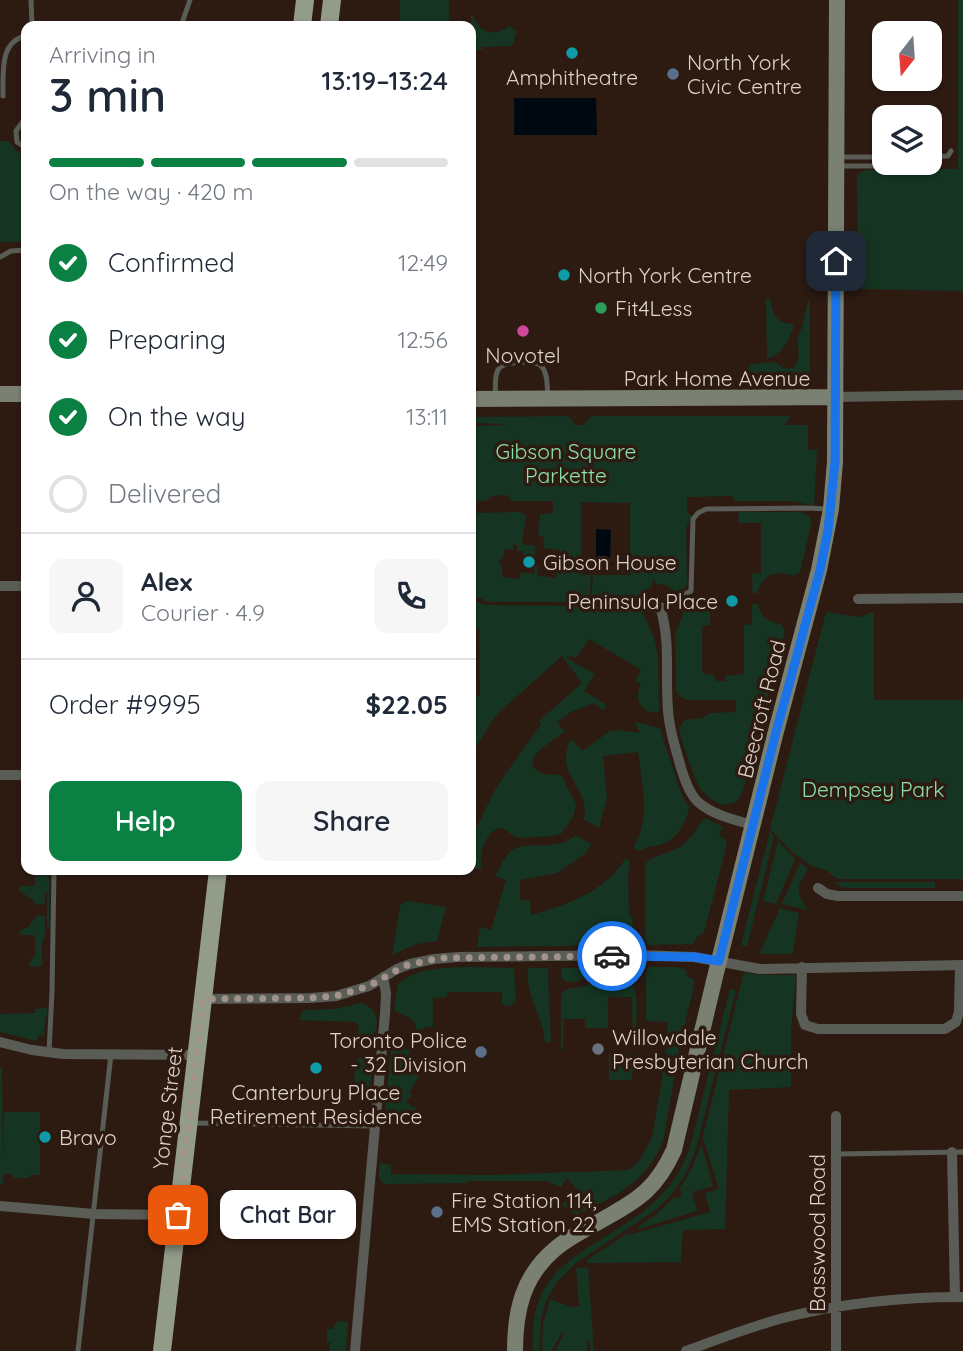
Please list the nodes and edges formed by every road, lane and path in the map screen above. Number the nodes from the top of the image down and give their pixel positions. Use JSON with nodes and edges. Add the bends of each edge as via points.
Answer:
{"nodes":[{"id":1,"x":31,"y":0,"type":"edge"},
{"id":2,"x":190,"y":0,"type":"edge"},
{"id":3,"x":305,"y":0,"type":"edge"},
{"id":4,"x":332,"y":0,"type":"edge"},
{"id":5,"x":837,"y":0,"type":"edge"},
{"id":6,"x":32,"y":21,"type":"edge"},
{"id":7,"x":183,"y":21,"type":"edge"},
{"id":8,"x":303,"y":21,"type":"edge"},
{"id":9,"x":330,"y":21,"type":"edge"},
{"id":10,"x":21,"y":37,"type":"edge"},
{"id":11,"x":4,"y":96,"type":"dead end"},
{"id":12,"x":21,"y":124,"type":"edge"},
{"id":13,"x":21,"y":145,"type":"edge"},
{"id":14,"x":951,"y":151,"type":"dead end"},
{"id":15,"x":942,"y":156,"type":"edge"},
{"id":16,"x":872,"y":157,"type":"edge"},
{"id":17,"x":837,"y":161,"type":"junction"},
{"id":18,"x":872,"y":165,"type":"edge"},
{"id":19,"x":21,"y":250,"type":"edge"},
{"id":20,"x":0,"y":257,"type":"edge"},
{"id":21,"x":0,"y":394,"type":"edge"},
{"id":22,"x":21,"y":394,"type":"edge"},
{"id":23,"x":963,"y":395,"type":"edge"},
{"id":24,"x":834,"y":397,"type":"junction"},
{"id":25,"x":495,"y":399,"type":"junction"},
{"id":26,"x":549,"y":399,"type":"junction"},
{"id":27,"x":476,"y":400,"type":"edge"},
{"id":28,"x":831,"y":509,"type":"junction"},
{"id":29,"x":0,"y":586,"type":"edge"},
{"id":30,"x":21,"y":586,"type":"edge"},
{"id":31,"x":963,"y":598,"type":"edge"},
{"id":32,"x":858,"y":599,"type":"dead end"},
{"id":33,"x":660,"y":607,"type":"joint"},
{"id":34,"x":0,"y":775,"type":"edge"},
{"id":35,"x":21,"y":775,"type":"edge"},
{"id":36,"x":753,"y":825,"type":"junction"},
{"id":37,"x":54,"y":875,"type":"edge"},
{"id":38,"x":217,"y":875,"type":"edge"},
{"id":39,"x":818,"y":888,"type":"dead end"},
{"id":40,"x":963,"y":896,"type":"edge"},
{"id":41,"x":719,"y":961,"type":"junction"},
{"id":42,"x":962,"y":965,"type":"edge"},
{"id":43,"x":802,"y":968,"type":"junction"},
{"id":44,"x":383,"y":977,"type":"junction"},
{"id":45,"x":203,"y":999,"type":"junction"},
{"id":46,"x":0,"y":1042,"type":"edge"},
{"id":47,"x":49,"y":1052,"type":"junction"},
{"id":48,"x":111,"y":1055,"type":"junction"},
{"id":49,"x":196,"y":1055,"type":"junction"},
{"id":50,"x":836,"y":1116,"type":"dead end"},
{"id":51,"x":188,"y":1123,"type":"junction"},
{"id":52,"x":375,"y":1126,"type":"junction"},
{"id":53,"x":958,"y":1152,"type":"edge"},
{"id":54,"x":836,"y":1154,"type":"junction"},
{"id":55,"x":0,"y":1206,"type":"edge"},
{"id":56,"x":94,"y":1214,"type":"junction"},
{"id":57,"x":178,"y":1215,"type":"junction"},
{"id":58,"x":959,"y":1297,"type":"edge"},
{"id":59,"x":836,"y":1307,"type":"junction"},
{"id":60,"x":78,"y":1351,"type":"edge"},
{"id":61,"x":162,"y":1351,"type":"edge"},
{"id":62,"x":355,"y":1351,"type":"edge"},
{"id":63,"x":515,"y":1351,"type":"edge"},
{"id":64,"x":686,"y":1351,"type":"edge"},
{"id":65,"x":836,"y":1351,"type":"edge"}],
"edges":[{"from":1,"to":6,"type":"lane"},
{"from":2,"to":7,"type":"lane"},
{"from":3,"to":8,"type":"main road"},
{"from":4,"to":9,"type":"main road"},
{"from":5,"to":17,"type":"street","name":"Beecroft Road"},
{"from":10,"to":11,"type":"lane","via":[[7,44],[3,54]]},
{"from":12,"to":13,"type":"lane","via":[[16,131]]},
{"from":14,"to":15,"type":"lane"},
{"from":16,"to":17,"type":"lane"},
{"from":17,"to":18,"type":"lane"},
{"from":17,"to":24,"type":"street","name":"Beecroft Road"},
{"from":19,"to":20,"type":"lane"},
{"from":21,"to":22,"type":"street"},
{"from":23,"to":24,"type":"street","name":"Park Home Avenue"},
{"from":24,"to":26,"type":"street","name":"Park Home Avenue"},
{"from":24,"to":28,"type":"street","name":"Beecroft Road"},
{"from":25,"to":26,"type":"street","name":"Park Home Avenue"},
{"from":25,"to":26,"type":"lane","via":[[502,365],[534,363],[546,373]]},
{"from":25,"to":27,"type":"street","name":"Park Home Avenue"},
{"from":28,"to":33,"type":"lane","via":[[706,509],[698,513],[693,519],[691,591]]},
{"from":28,"to":36,"type":"street","name":"Beecroft Road","via":[[820,570]]},
{"from":29,"to":30,"type":"street"},
{"from":31,"to":32,"type":"street"},
{"from":33,"to":36,"type":"street","via":[[667,639],[668,717],[687,785],[695,799],[709,809]]},
{"from":34,"to":35,"type":"street"},
{"from":36,"to":41,"type":"street","name":"Beecroft Road"},
{"from":37,"to":47,"type":"lane"},
{"from":38,"to":45,"type":"main road","name":"Yonge Street"},
{"from":39,"to":40,"type":"street","via":[[838,896]]},
{"from":41,"to":43,"type":"street","via":[[760,969]]},
{"from":41,"to":44,"type":"street","via":[[639,955],[449,958],[410,964]]},
{"from":41,"to":63,"type":"street","name":"Beecroft Road","via":[[669,1162],[637,1199],[560,1245],[539,1266],[518,1309]]},
{"from":42,"to":43,"type":"street"},
{"from":42,"to":43,"type":"street","via":[[959,1012],[956,1023],[946,1029],[818,1029],[806,1025],[801,1014]]},
{"from":44,"to":45,"type":"street","via":[[361,989],[327,997]]},
{"from":44,"to":52,"type":"street","via":[[386,1007]]},
{"from":45,"to":49,"type":"main road","name":"Yonge Street"},
{"from":46,"to":47,"type":"street"},
{"from":47,"to":48,"type":"street"},
{"from":48,"to":49,"type":"street"},
{"from":48,"to":56,"type":"lane"},
{"from":49,"to":51,"type":"main road","name":"Yonge Street"},
{"from":50,"to":54,"type":"street","name":"Basswood Road"},
{"from":51,"to":52,"type":"lane"},
{"from":51,"to":57,"type":"main road","name":"Yonge Street"},
{"from":52,"to":62,"type":"street"},
{"from":53,"to":54,"type":"lane"},
{"from":53,"to":58,"type":"street"},
{"from":54,"to":59,"type":"street","name":"Basswood Road"},
{"from":55,"to":56,"type":"street"},
{"from":56,"to":57,"type":"street"},
{"from":56,"to":60,"type":"lane"},
{"from":57,"to":61,"type":"main road","name":"Yonge Street"},
{"from":58,"to":59,"type":"street"},
{"from":59,"to":64,"type":"street","via":[[771,1322]]},
{"from":59,"to":65,"type":"street","name":"Basswood Road"}]}
